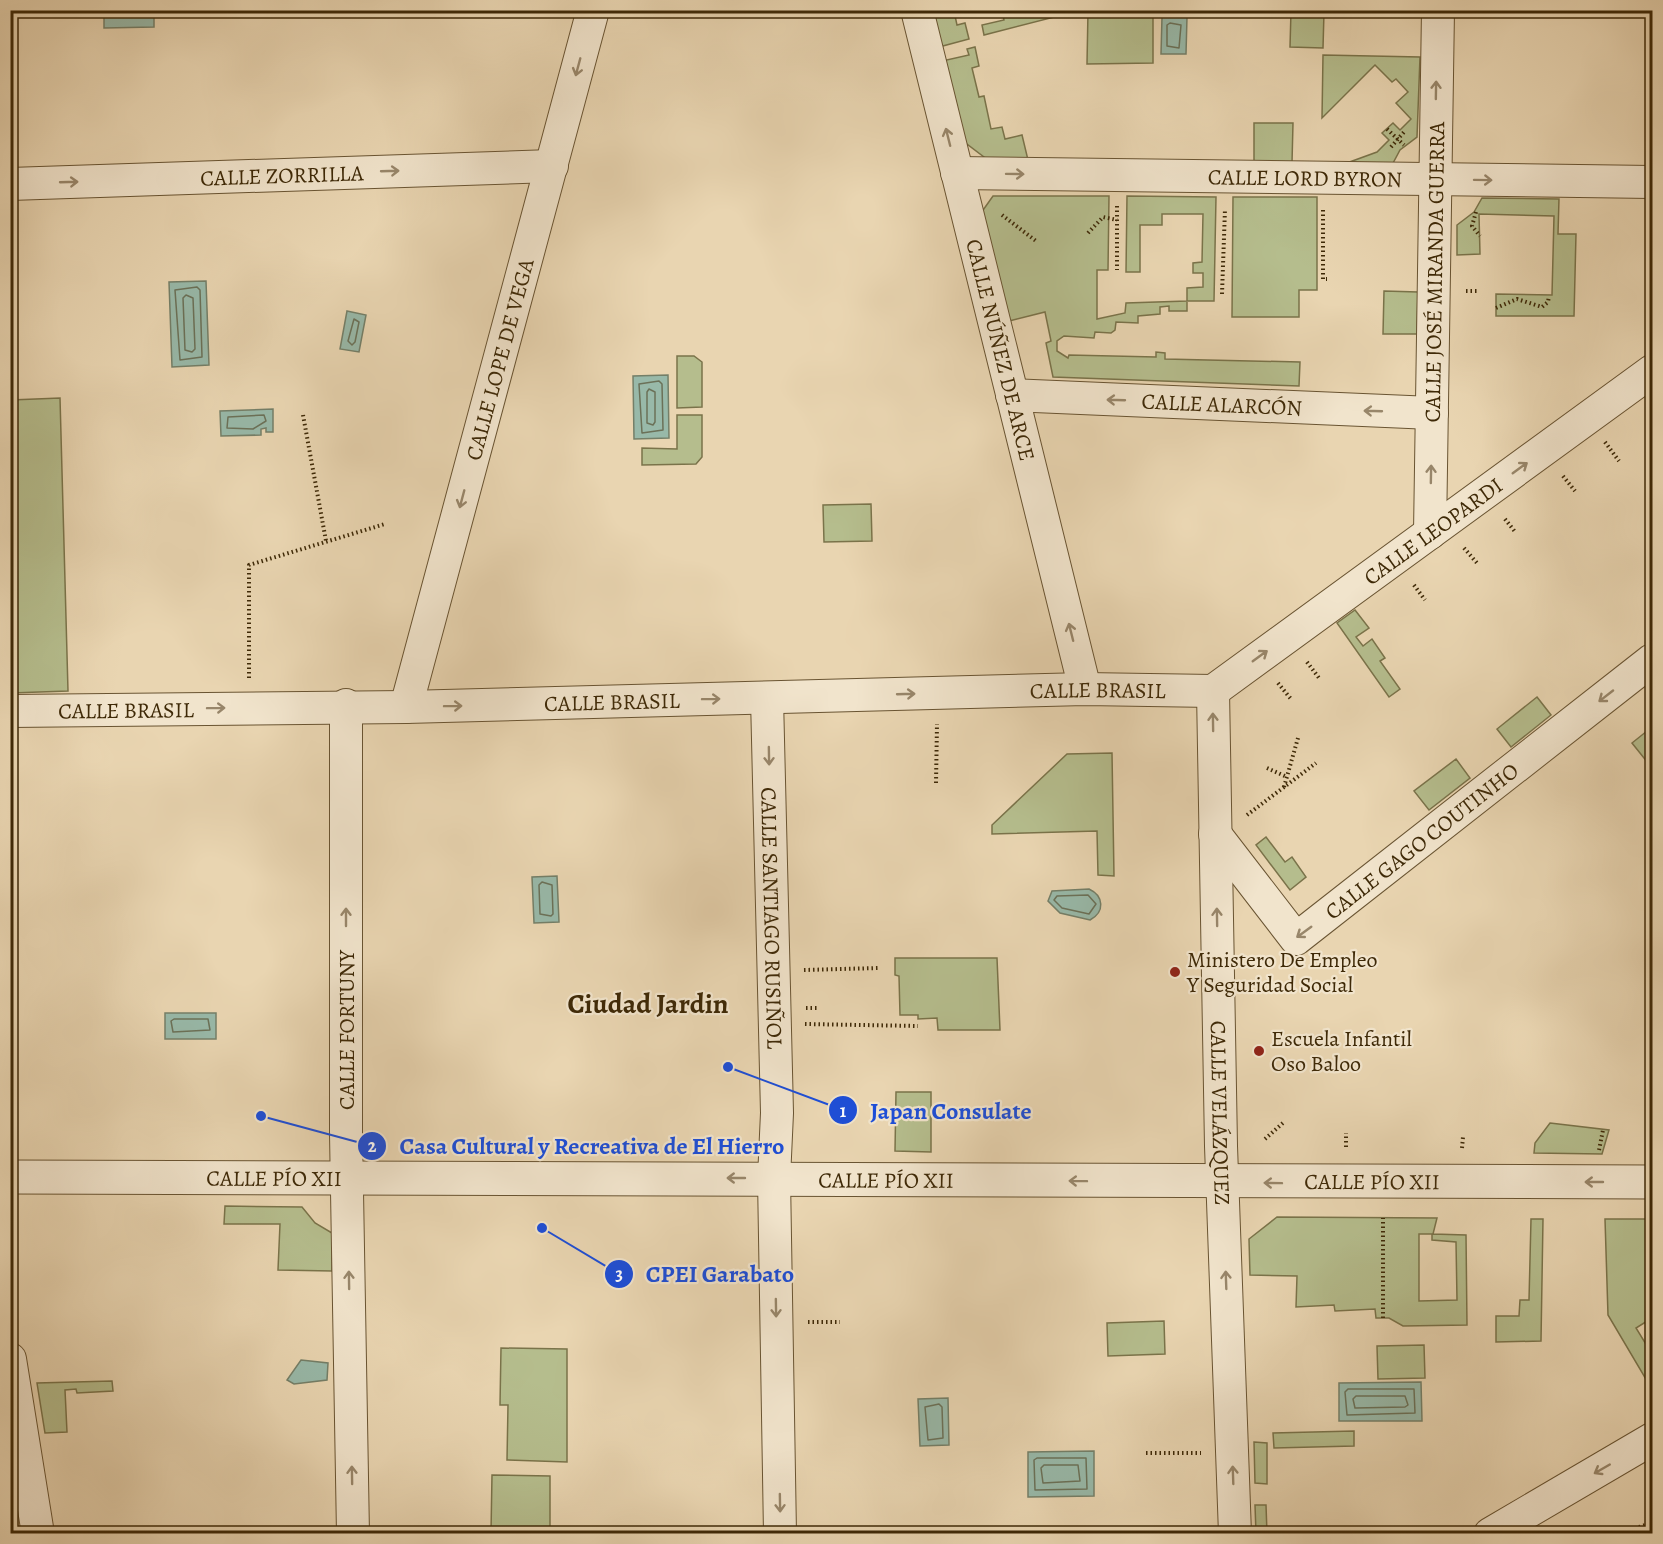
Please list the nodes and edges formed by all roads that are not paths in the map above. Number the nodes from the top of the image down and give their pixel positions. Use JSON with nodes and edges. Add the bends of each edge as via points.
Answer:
{"nodes":[{"id":1,"x":593,"y":10,"type":"edge"},
{"id":2,"x":917,"y":10,"type":"edge"},
{"id":3,"x":1437,"y":10,"type":"edge"},
{"id":4,"x":552,"y":166,"type":"junction"},
{"id":5,"x":957,"y":173,"type":"junction"},
{"id":6,"x":1435,"y":180,"type":"junction"},
{"id":7,"x":1653,"y":182,"type":"edge"},
{"id":8,"x":10,"y":184,"type":"edge"},
{"id":9,"x":1653,"y":371,"type":"edge"},
{"id":10,"x":1012,"y":395,"type":"junction"},
{"id":11,"x":1432,"y":413,"type":"junction"},
{"id":12,"x":1430,"y":533,"type":"junction"},
{"id":13,"x":1653,"y":660,"type":"edge"},
{"id":14,"x":1085,"y":689,"type":"junction"},
{"id":15,"x":1213,"y":691,"type":"junction"},
{"id":16,"x":767,"y":698,"type":"junction"},
{"id":17,"x":346,"y":705,"type":"junction"},
{"id":18,"x":406,"y":707,"type":"junction"},
{"id":19,"x":10,"y":711,"type":"edge"},
{"id":20,"x":1215,"y":834,"type":"junction"},
{"id":21,"x":10,"y":1178,"type":"edge"},
{"id":22,"x":348,"y":1178,"type":"junction"},
{"id":23,"x":774,"y":1178,"type":"junction"},
{"id":24,"x":1222,"y":1182,"type":"junction"},
{"id":25,"x":1653,"y":1182,"type":"edge"},
{"id":26,"x":10,"y":1359,"type":"edge"},
{"id":27,"x":1653,"y":1439,"type":"edge"},
{"id":28,"x":38,"y":1533,"type":"edge"},
{"id":29,"x":353,"y":1533,"type":"edge"},
{"id":30,"x":780,"y":1533,"type":"edge"},
{"id":31,"x":1235,"y":1533,"type":"edge"},
{"id":32,"x":1490,"y":1533,"type":"edge"}],
"edges":[{"from":1,"to":4,"type":"street","name":"CALLE LOPE DE VEGA","one_way":true},
{"from":5,"to":2,"type":"street","name":"CALLE NÚÑEZ DE ARCE","one_way":true},
{"from":6,"to":3,"type":"street","name":"CALLE JOSÉ MIRANDA GUERRA","one_way":true},
{"from":8,"to":4,"type":"street","name":"CALLE ZORRILLA","one_way":true},
{"from":4,"to":18,"type":"street","name":"CALLE LOPE DE VEGA","one_way":true},
{"from":5,"to":6,"type":"street","name":"CALLE LORD BYRON","one_way":true},
{"from":5,"to":10,"type":"street","name":"CALLE NÚÑEZ DE ARCE"},
{"from":6,"to":7,"type":"street","name":"CALLE LORD BYRON","one_way":true},
{"from":6,"to":11,"type":"street","name":"CALLE JOSÉ MIRANDA GUERRA"},
{"from":12,"to":9,"type":"street","name":"CALLE LEOPARDI","one_way":true},
{"from":11,"to":10,"type":"street","name":"CALLE ALARCÓN","one_way":true},
{"from":14,"to":10,"type":"street","name":"CALLE NÚÑEZ DE ARCE","one_way":true},
{"from":12,"to":11,"type":"street","name":"CALLE JOSÉ MIRANDA GUERRA","one_way":true},
{"from":15,"to":12,"type":"street","name":"CALLE LEOPARDI","one_way":true},
{"from":13,"to":20,"type":"street","name":"CALLE GAGO COUTINHO","one_way":true,"via":[[1296,939]]},
{"from":14,"to":15,"type":"street","name":"CALLE BRASIL"},
{"from":16,"to":14,"type":"street","name":"CALLE BRASIL","one_way":true},
{"from":20,"to":15,"type":"street","name":"CALLE VELÁZQUEZ","one_way":true},
{"from":18,"to":16,"type":"street","name":"CALLE BRASIL","one_way":true},
{"from":16,"to":23,"type":"street","name":"CALLE SANTIAGO RUSIÑOL","one_way":true,"via":[[777,1113]]},
{"from":17,"to":18,"type":"street","name":"CALLE BRASIL"},
{"from":19,"to":17,"type":"street","name":"CALLE BRASIL","one_way":true},
{"from":22,"to":17,"type":"street","name":"CALLE FORTUNY","one_way":true},
{"from":24,"to":20,"type":"street","name":"CALLE VELÁZQUEZ","one_way":true},
{"from":21,"to":22,"type":"street","name":"CALLE PÍO XII"},
{"from":23,"to":22,"type":"street","name":"CALLE PÍO XII","one_way":true},
{"from":29,"to":22,"type":"street","name":"CALLE FORTUNY","one_way":true},
{"from":24,"to":23,"type":"street","name":"CALLE PÍO XII","one_way":true},
{"from":23,"to":30,"type":"street","name":"CALLE SANTIAGO RUSIÑOL","one_way":true},
{"from":25,"to":24,"type":"street","name":"CALLE PÍO XII","one_way":true},
{"from":31,"to":24,"type":"street","name":"CALLE VELÁZQUEZ","one_way":true},
{"from":26,"to":28,"type":"street"},
{"from":27,"to":32,"type":"street","one_way":true}]}
